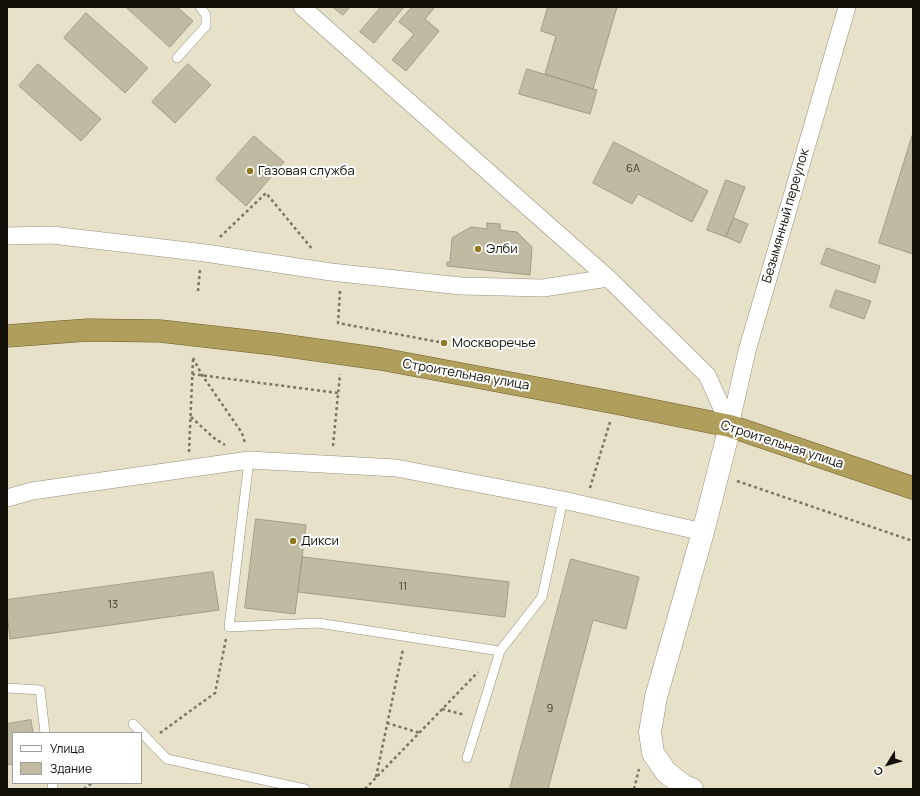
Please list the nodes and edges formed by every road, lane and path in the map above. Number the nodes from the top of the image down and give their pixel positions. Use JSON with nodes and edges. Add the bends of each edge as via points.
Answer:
{"nodes":[{"id":1,"x":200,"y":7,"type":"edge"},
{"id":2,"x":302,"y":7,"type":"edge"},
{"id":3,"x":847,"y":7,"type":"edge"},
{"id":4,"x":177,"y":58,"type":"dead end"},
{"id":5,"x":7,"y":236,"type":"edge"},
{"id":6,"x":205,"y":252,"type":"junction"},
{"id":7,"x":331,"y":272,"type":"junction"},
{"id":8,"x":608,"y":278,"type":"junction"},
{"id":9,"x":341,"y":290,"type":"dead end"},
{"id":10,"x":7,"y":336,"type":"edge"},
{"id":11,"x":444,"y":343,"type":"dead end"},
{"id":12,"x":340,"y":369,"type":"dead end"},
{"id":13,"x":192,"y":374,"type":"junction"},
{"id":14,"x":202,"y":375,"type":"junction"},
{"id":15,"x":338,"y":393,"type":"junction"},
{"id":16,"x":616,"y":402,"type":"junction"},
{"id":17,"x":190,"y":417,"type":"junction"},
{"id":18,"x":730,"y":426,"type":"junction"},
{"id":19,"x":249,"y":460,"type":"junction"},
{"id":20,"x":331,"y":465,"type":"junction"},
{"id":21,"x":188,"y":469,"type":"junction"},
{"id":22,"x":718,"y":474,"type":"junction"},
{"id":23,"x":913,"y":488,"type":"edge"},
{"id":24,"x":7,"y":498,"type":"edge"},
{"id":25,"x":563,"y":500,"type":"junction"},
{"id":26,"x":586,"y":505,"type":"junction"},
{"id":27,"x":703,"y":532,"type":"junction"},
{"id":28,"x":913,"y":540,"type":"edge"},
{"id":29,"x":229,"y":627,"type":"junction"},
{"id":30,"x":406,"y":636,"type":"junction"},
{"id":31,"x":500,"y":650,"type":"junction"},
{"id":32,"x":7,"y":688,"type":"edge"},
{"id":33,"x":442,"y":709,"type":"junction"},
{"id":34,"x":479,"y":719,"type":"junction"},
{"id":35,"x":387,"y":723,"type":"junction"},
{"id":36,"x":133,"y":724,"type":"dead end"},
{"id":37,"x":45,"y":732,"type":"edge"},
{"id":38,"x":141,"y":732,"type":"edge"},
{"id":39,"x":420,"y":733,"type":"junction"},
{"id":40,"x":142,"y":734,"type":"edge"},
{"id":41,"x":149,"y":741,"type":"junction"},
{"id":42,"x":467,"y":758,"type":"dead end"},
{"id":43,"x":376,"y":778,"type":"junction"},
{"id":44,"x":688,"y":788,"type":"edge"},
{"id":45,"x":305,"y":789,"type":"edge"},
{"id":46,"x":365,"y":789,"type":"edge"}],
"edges":[{"from":1,"to":4,"type":"lane","via":[[206,15],[206,26]]},
{"from":2,"to":8,"type":"street"},
{"from":3,"to":18,"type":"street","name":"Безымянный переулок","via":[[750,343]]},
{"from":5,"to":6,"type":"street","via":[[52,234]]},
{"from":6,"to":7,"type":"street"},
{"from":6,"to":7,"type":"path","via":[[266,194]]},
{"from":7,"to":8,"type":"street","via":[[461,286],[543,288]]},
{"from":8,"to":18,"type":"street","via":[[708,375]]},
{"from":9,"to":11,"type":"path","via":[[338,323]]},
{"from":10,"to":16,"type":"highway","name":"Строительная улица","via":[[88,330],[160,331],[381,360]]},
{"from":12,"to":15,"type":"path"},
{"from":13,"to":14,"type":"path"},
{"from":13,"to":14,"type":"path","via":[[193,358]]},
{"from":13,"to":17,"type":"path"},
{"from":14,"to":15,"type":"path"},
{"from":14,"to":19,"type":"path","via":[[242,433]]},
{"from":15,"to":20,"type":"path"},
{"from":16,"to":18,"type":"highway","name":"Строительная улица"},
{"from":16,"to":26,"type":"path"},
{"from":17,"to":19,"type":"path","via":[[214,438]]},
{"from":17,"to":21,"type":"path"},
{"from":18,"to":22,"type":"street"},
{"from":18,"to":23,"type":"highway","name":"Строительная улица"},
{"from":19,"to":20,"type":"street"},
{"from":19,"to":21,"type":"street"},
{"from":19,"to":29,"type":"lane"},
{"from":20,"to":25,"type":"street","via":[[396,468]]},
{"from":21,"to":24,"type":"street","via":[[32,491]]},
{"from":22,"to":27,"type":"street"},
{"from":22,"to":28,"type":"path"},
{"from":25,"to":26,"type":"street"},
{"from":25,"to":31,"type":"lane","via":[[542,597]]},
{"from":26,"to":27,"type":"street"},
{"from":27,"to":44,"type":"street","via":[[656,697],[650,732],[653,753],[666,772]]},
{"from":29,"to":30,"type":"lane","via":[[318,623]]},
{"from":29,"to":41,"type":"path","via":[[215,693]]},
{"from":30,"to":31,"type":"lane"},
{"from":30,"to":35,"type":"path"},
{"from":31,"to":33,"type":"path"},
{"from":31,"to":34,"type":"lane"},
{"from":32,"to":37,"type":"lane","via":[[40,690]]},
{"from":33,"to":34,"type":"path"},
{"from":33,"to":39,"type":"path"},
{"from":34,"to":42,"type":"lane"},
{"from":35,"to":39,"type":"path"},
{"from":35,"to":43,"type":"path"},
{"from":36,"to":38,"type":"lane"},
{"from":39,"to":43,"type":"path"},
{"from":40,"to":41,"type":"lane"},
{"from":41,"to":45,"type":"lane","via":[[167,759]]},
{"from":43,"to":46,"type":"path"}]}
